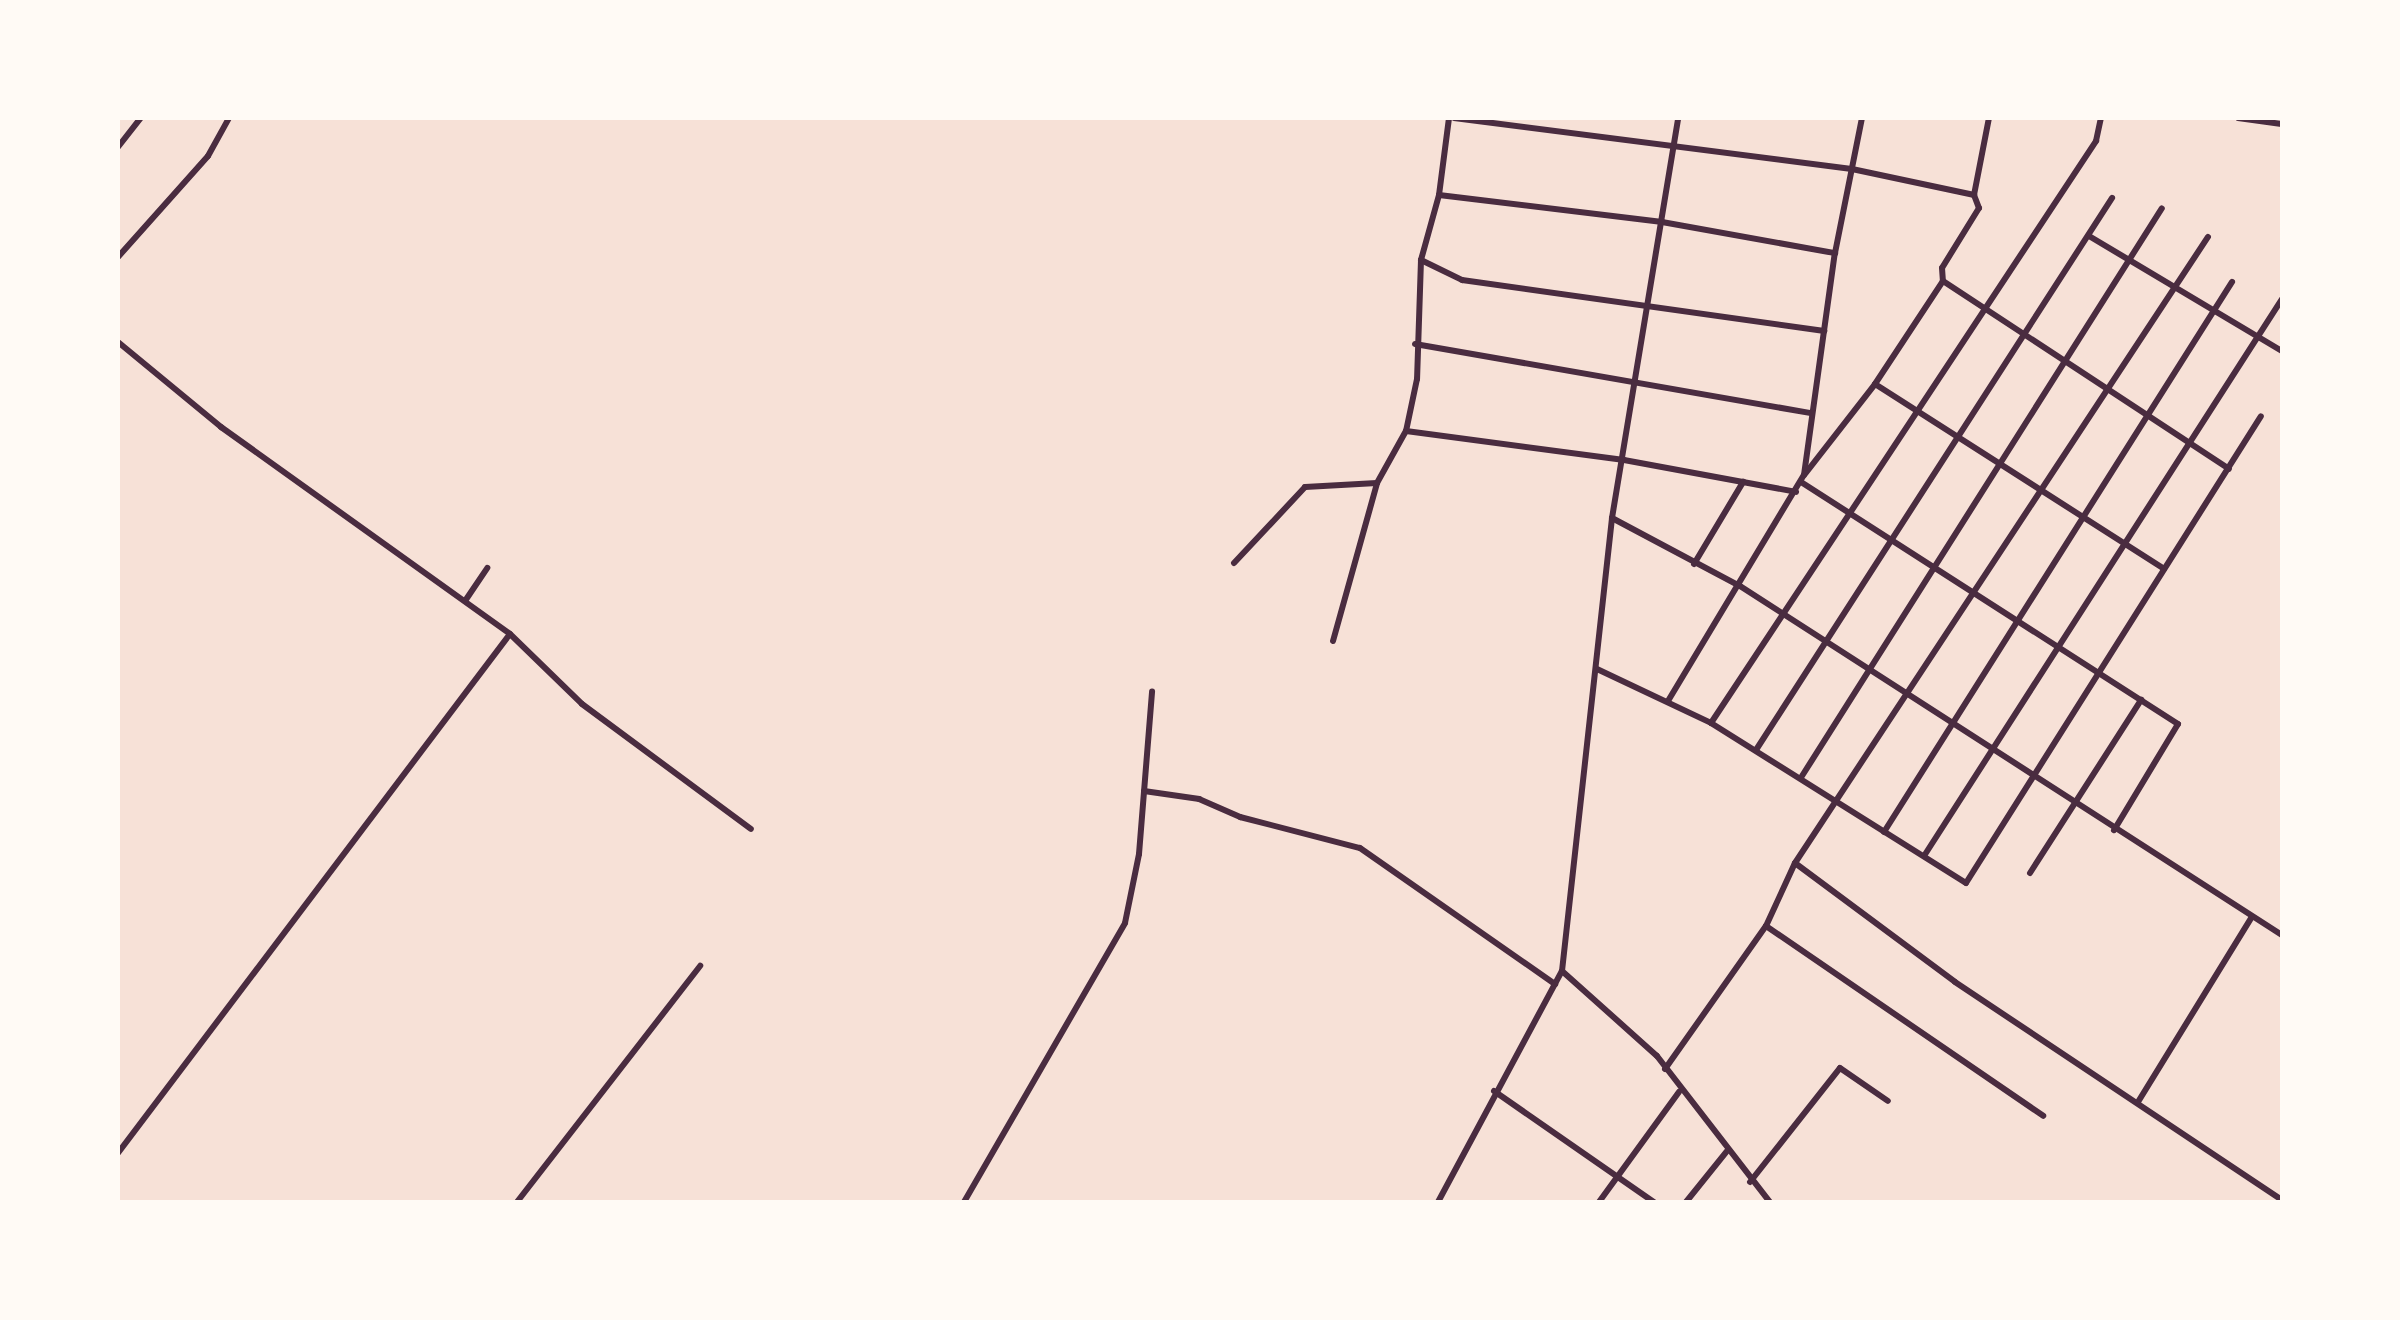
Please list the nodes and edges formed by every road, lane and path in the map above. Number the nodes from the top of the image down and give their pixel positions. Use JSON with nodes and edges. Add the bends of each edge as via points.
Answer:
{"nodes":[{"id":1,"x":142,"y":118,"type":"edge"},
{"id":2,"x":229,"y":118,"type":"edge"},
{"id":3,"x":1451,"y":118,"type":"edge"},
{"id":4,"x":1678,"y":118,"type":"edge"},
{"id":5,"x":1862,"y":118,"type":"edge"},
{"id":6,"x":1989,"y":118,"type":"edge"},
{"id":7,"x":2102,"y":118,"type":"edge"},
{"id":8,"x":2238,"y":118,"type":"edge"},
{"id":9,"x":2282,"y":124,"type":"edge"},
{"id":10,"x":1674,"y":147,"type":"junction"},
{"id":11,"x":118,"y":148,"type":"edge"},
{"id":12,"x":1852,"y":169,"type":"junction"},
{"id":13,"x":1440,"y":195,"type":"junction"},
{"id":14,"x":1974,"y":196,"type":"junction"},
{"id":15,"x":2112,"y":198,"type":"dead end"},
{"id":16,"x":2162,"y":208,"type":"dead end"},
{"id":17,"x":1662,"y":222,"type":"junction"},
{"id":18,"x":2089,"y":236,"type":"junction"},
{"id":19,"x":2208,"y":236,"type":"dead end"},
{"id":20,"x":1835,"y":253,"type":"junction"},
{"id":21,"x":118,"y":257,"type":"edge"},
{"id":22,"x":1422,"y":260,"type":"junction"},
{"id":23,"x":2130,"y":260,"type":"junction"},
{"id":24,"x":1943,"y":281,"type":"junction"},
{"id":25,"x":2232,"y":282,"type":"dead end"},
{"id":26,"x":2174,"y":287,"type":"junction"},
{"id":27,"x":2282,"y":299,"type":"edge"},
{"id":28,"x":1980,"y":307,"type":"junction"},
{"id":29,"x":1649,"y":308,"type":"junction"},
{"id":30,"x":2213,"y":311,"type":"junction"},
{"id":31,"x":1824,"y":331,"type":"junction"},
{"id":32,"x":2019,"y":333,"type":"junction"},
{"id":33,"x":2258,"y":337,"type":"junction"},
{"id":34,"x":118,"y":342,"type":"edge"},
{"id":35,"x":1415,"y":344,"type":"junction"},
{"id":36,"x":2282,"y":351,"type":"edge"},
{"id":37,"x":2062,"y":362,"type":"junction"},
{"id":38,"x":1637,"y":384,"type":"junction"},
{"id":39,"x":1875,"y":384,"type":"junction"},
{"id":40,"x":2106,"y":390,"type":"junction"},
{"id":41,"x":1914,"y":411,"type":"junction"},
{"id":42,"x":1811,"y":413,"type":"junction"},
{"id":43,"x":2261,"y":416,"type":"dead end"},
{"id":44,"x":2146,"y":417,"type":"junction"},
{"id":45,"x":1406,"y":430,"type":"junction"},
{"id":46,"x":1956,"y":440,"type":"junction"},
{"id":47,"x":2188,"y":444,"type":"junction"},
{"id":48,"x":1624,"y":460,"type":"junction"},
{"id":49,"x":1997,"y":467,"type":"junction"},
{"id":50,"x":2229,"y":469,"type":"junction"},
{"id":51,"x":1803,"y":479,"type":"junction"},
{"id":52,"x":1744,"y":482,"type":"junction"},
{"id":53,"x":1377,"y":483,"type":"junction"},
{"id":54,"x":1796,"y":492,"type":"junction"},
{"id":55,"x":2039,"y":495,"type":"junction"},
{"id":56,"x":1848,"y":514,"type":"junction"},
{"id":57,"x":1612,"y":518,"type":"junction"},
{"id":58,"x":2080,"y":519,"type":"junction"},
{"id":59,"x":1889,"y":541,"type":"junction"},
{"id":60,"x":2122,"y":545,"type":"junction"},
{"id":61,"x":1234,"y":563,"type":"dead end"},
{"id":62,"x":1694,"y":564,"type":"junction"},
{"id":63,"x":487,"y":568,"type":"dead end"},
{"id":64,"x":1934,"y":570,"type":"junction"},
{"id":65,"x":2164,"y":570,"type":"junction"},
{"id":66,"x":1740,"y":586,"type":"junction"},
{"id":67,"x":1974,"y":596,"type":"junction"},
{"id":68,"x":465,"y":602,"type":"junction"},
{"id":69,"x":1782,"y":616,"type":"junction"},
{"id":70,"x":2015,"y":623,"type":"junction"},
{"id":71,"x":510,"y":634,"type":"junction"},
{"id":72,"x":1333,"y":641,"type":"dead end"},
{"id":73,"x":1823,"y":644,"type":"junction"},
{"id":74,"x":2056,"y":649,"type":"junction"},
{"id":75,"x":1597,"y":668,"type":"junction"},
{"id":76,"x":1865,"y":671,"type":"junction"},
{"id":77,"x":2099,"y":675,"type":"junction"},
{"id":78,"x":1152,"y":692,"type":"dead end"},
{"id":79,"x":1907,"y":698,"type":"junction"},
{"id":80,"x":2141,"y":700,"type":"junction"},
{"id":81,"x":1668,"y":701,"type":"junction"},
{"id":82,"x":1711,"y":723,"type":"junction"},
{"id":83,"x":1950,"y":726,"type":"junction"},
{"id":84,"x":1756,"y":750,"type":"junction"},
{"id":85,"x":1991,"y":753,"type":"junction"},
{"id":86,"x":1802,"y":776,"type":"junction"},
{"id":87,"x":2032,"y":779,"type":"junction"},
{"id":88,"x":1144,"y":790,"type":"junction"},
{"id":89,"x":1840,"y":802,"type":"junction"},
{"id":90,"x":2076,"y":806,"type":"junction"},
{"id":91,"x":751,"y":829,"type":"dead end"},
{"id":92,"x":2114,"y":830,"type":"junction"},
{"id":93,"x":1884,"y":832,"type":"junction"},
{"id":94,"x":1924,"y":856,"type":"junction"},
{"id":95,"x":1795,"y":863,"type":"junction"},
{"id":96,"x":2030,"y":873,"type":"dead end"},
{"id":97,"x":2252,"y":917,"type":"junction"},
{"id":98,"x":1766,"y":926,"type":"junction"},
{"id":99,"x":2282,"y":935,"type":"edge"},
{"id":100,"x":700,"y":966,"type":"dead end"},
{"id":101,"x":1562,"y":971,"type":"junction"},
{"id":102,"x":1555,"y":984,"type":"junction"},
{"id":103,"x":1665,"y":1070,"type":"junction"},
{"id":104,"x":1494,"y":1091,"type":"junction"},
{"id":105,"x":1679,"y":1092,"type":"junction"},
{"id":106,"x":1888,"y":1100,"type":"dead end"},
{"id":107,"x":2138,"y":1102,"type":"junction"},
{"id":108,"x":2043,"y":1116,"type":"dead end"},
{"id":109,"x":1727,"y":1151,"type":"junction"},
{"id":110,"x":118,"y":1153,"type":"edge"},
{"id":111,"x":1616,"y":1176,"type":"junction"},
{"id":112,"x":1750,"y":1182,"type":"junction"},
{"id":113,"x":2282,"y":1200,"type":"edge"},
{"id":114,"x":518,"y":1202,"type":"edge"},
{"id":115,"x":964,"y":1202,"type":"edge"},
{"id":116,"x":1438,"y":1202,"type":"edge"},
{"id":117,"x":1599,"y":1202,"type":"edge"},
{"id":118,"x":1654,"y":1202,"type":"edge"},
{"id":119,"x":1686,"y":1202,"type":"edge"},
{"id":120,"x":1770,"y":1202,"type":"edge"}],
"edges":[{"from":1,"to":11,"type":"street"},
{"from":2,"to":21,"type":"street","via":[[208,156]]},
{"from":3,"to":10,"type":"street"},
{"from":3,"to":13,"type":"street"},
{"from":4,"to":10,"type":"street"},
{"from":5,"to":12,"type":"street"},
{"from":6,"to":14,"type":"street"},
{"from":7,"to":28,"type":"street","via":[[2096,141]]},
{"from":8,"to":9,"type":"street"},
{"from":10,"to":12,"type":"street"},
{"from":10,"to":17,"type":"street"},
{"from":12,"to":14,"type":"street"},
{"from":12,"to":20,"type":"street"},
{"from":13,"to":17,"type":"street"},
{"from":13,"to":22,"type":"street"},
{"from":14,"to":24,"type":"street","via":[[1978,208],[1942,268]]},
{"from":15,"to":18,"type":"street"},
{"from":16,"to":23,"type":"street"},
{"from":17,"to":20,"type":"street"},
{"from":17,"to":29,"type":"street"},
{"from":18,"to":23,"type":"street"},
{"from":18,"to":32,"type":"street"},
{"from":19,"to":26,"type":"street"},
{"from":20,"to":31,"type":"street"},
{"from":22,"to":29,"type":"street","via":[[1462,280]]},
{"from":22,"to":35,"type":"street"},
{"from":23,"to":26,"type":"street"},
{"from":23,"to":37,"type":"street"},
{"from":24,"to":28,"type":"street"},
{"from":24,"to":39,"type":"street"},
{"from":25,"to":30,"type":"street"},
{"from":26,"to":30,"type":"street"},
{"from":26,"to":40,"type":"street"},
{"from":27,"to":33,"type":"street"},
{"from":28,"to":32,"type":"street"},
{"from":28,"to":41,"type":"street"},
{"from":29,"to":31,"type":"street"},
{"from":29,"to":38,"type":"street"},
{"from":30,"to":33,"type":"street"},
{"from":30,"to":44,"type":"street"},
{"from":31,"to":42,"type":"street"},
{"from":32,"to":37,"type":"street"},
{"from":32,"to":46,"type":"street"},
{"from":33,"to":36,"type":"street"},
{"from":33,"to":47,"type":"street"},
{"from":34,"to":68,"type":"street","via":[[222,427]]},
{"from":35,"to":38,"type":"street"},
{"from":35,"to":45,"type":"street","via":[[1418,379]]},
{"from":37,"to":40,"type":"street"},
{"from":37,"to":49,"type":"street"},
{"from":38,"to":42,"type":"street"},
{"from":38,"to":48,"type":"street"},
{"from":39,"to":41,"type":"street"},
{"from":39,"to":51,"type":"street"},
{"from":40,"to":44,"type":"street"},
{"from":40,"to":55,"type":"street"},
{"from":41,"to":46,"type":"street"},
{"from":41,"to":56,"type":"street"},
{"from":42,"to":51,"type":"street"},
{"from":43,"to":50,"type":"street"},
{"from":44,"to":47,"type":"street"},
{"from":44,"to":58,"type":"street"},
{"from":45,"to":48,"type":"street"},
{"from":45,"to":53,"type":"street"},
{"from":46,"to":49,"type":"street"},
{"from":46,"to":59,"type":"street"},
{"from":47,"to":50,"type":"street"},
{"from":47,"to":60,"type":"street"},
{"from":48,"to":52,"type":"street"},
{"from":48,"to":57,"type":"street"},
{"from":49,"to":55,"type":"street"},
{"from":49,"to":64,"type":"street"},
{"from":50,"to":65,"type":"street"},
{"from":51,"to":54,"type":"street"},
{"from":51,"to":56,"type":"street"},
{"from":52,"to":54,"type":"street"},
{"from":52,"to":62,"type":"street"},
{"from":53,"to":61,"type":"street","via":[[1304,487]]},
{"from":53,"to":72,"type":"street"},
{"from":54,"to":66,"type":"street"},
{"from":55,"to":58,"type":"street"},
{"from":55,"to":67,"type":"street"},
{"from":56,"to":59,"type":"street"},
{"from":56,"to":69,"type":"street"},
{"from":57,"to":62,"type":"street"},
{"from":57,"to":75,"type":"street"},
{"from":58,"to":60,"type":"street"},
{"from":58,"to":70,"type":"street"},
{"from":59,"to":64,"type":"street"},
{"from":59,"to":73,"type":"street"},
{"from":60,"to":65,"type":"street"},
{"from":60,"to":74,"type":"street"},
{"from":62,"to":66,"type":"street"},
{"from":63,"to":68,"type":"street"},
{"from":64,"to":67,"type":"street"},
{"from":64,"to":76,"type":"street"},
{"from":65,"to":77,"type":"street"},
{"from":66,"to":69,"type":"street"},
{"from":66,"to":81,"type":"street"},
{"from":67,"to":70,"type":"street"},
{"from":67,"to":79,"type":"street"},
{"from":68,"to":71,"type":"street"},
{"from":69,"to":73,"type":"street"},
{"from":69,"to":82,"type":"street"},
{"from":70,"to":74,"type":"street"},
{"from":70,"to":83,"type":"street"},
{"from":71,"to":91,"type":"street","via":[[582,704]]},
{"from":71,"to":110,"type":"street"},
{"from":73,"to":76,"type":"street"},
{"from":73,"to":84,"type":"street"},
{"from":74,"to":77,"type":"street"},
{"from":74,"to":85,"type":"street"},
{"from":75,"to":81,"type":"street"},
{"from":75,"to":101,"type":"street"},
{"from":76,"to":79,"type":"street"},
{"from":76,"to":86,"type":"street"},
{"from":77,"to":80,"type":"street"},
{"from":77,"to":87,"type":"street"},
{"from":78,"to":88,"type":"street"},
{"from":79,"to":83,"type":"street"},
{"from":79,"to":89,"type":"street"},
{"from":80,"to":90,"type":"street"},
{"from":80,"to":92,"type":"street","via":[[2178,724]]},
{"from":81,"to":82,"type":"street"},
{"from":82,"to":84,"type":"street"},
{"from":83,"to":85,"type":"street"},
{"from":83,"to":93,"type":"street"},
{"from":84,"to":86,"type":"street"},
{"from":85,"to":87,"type":"street"},
{"from":85,"to":94,"type":"street"},
{"from":86,"to":89,"type":"street"},
{"from":87,"to":90,"type":"street"},
{"from":87,"to":94,"type":"street","via":[[1966,883]]},
{"from":88,"to":102,"type":"street","via":[[1199,799],[1360,848]]},
{"from":88,"to":115,"type":"street","via":[[1125,923]]},
{"from":89,"to":93,"type":"street"},
{"from":89,"to":95,"type":"street"},
{"from":90,"to":92,"type":"street"},
{"from":90,"to":96,"type":"street"},
{"from":92,"to":97,"type":"street"},
{"from":93,"to":94,"type":"street"},
{"from":95,"to":98,"type":"street"},
{"from":95,"to":107,"type":"street","via":[[1954,982]]},
{"from":97,"to":99,"type":"street"},
{"from":97,"to":107,"type":"street"},
{"from":98,"to":103,"type":"street"},
{"from":98,"to":108,"type":"street"},
{"from":100,"to":114,"type":"street"},
{"from":101,"to":102,"type":"street"},
{"from":101,"to":103,"type":"street"},
{"from":102,"to":104,"type":"street"},
{"from":103,"to":105,"type":"street"},
{"from":104,"to":111,"type":"street"},
{"from":104,"to":116,"type":"street"},
{"from":105,"to":109,"type":"street"},
{"from":105,"to":111,"type":"street"},
{"from":106,"to":112,"type":"street","via":[[1840,1068]]},
{"from":107,"to":113,"type":"street"},
{"from":109,"to":112,"type":"street"},
{"from":109,"to":119,"type":"street"},
{"from":111,"to":117,"type":"street"},
{"from":111,"to":118,"type":"street"},
{"from":112,"to":120,"type":"street"}]}
